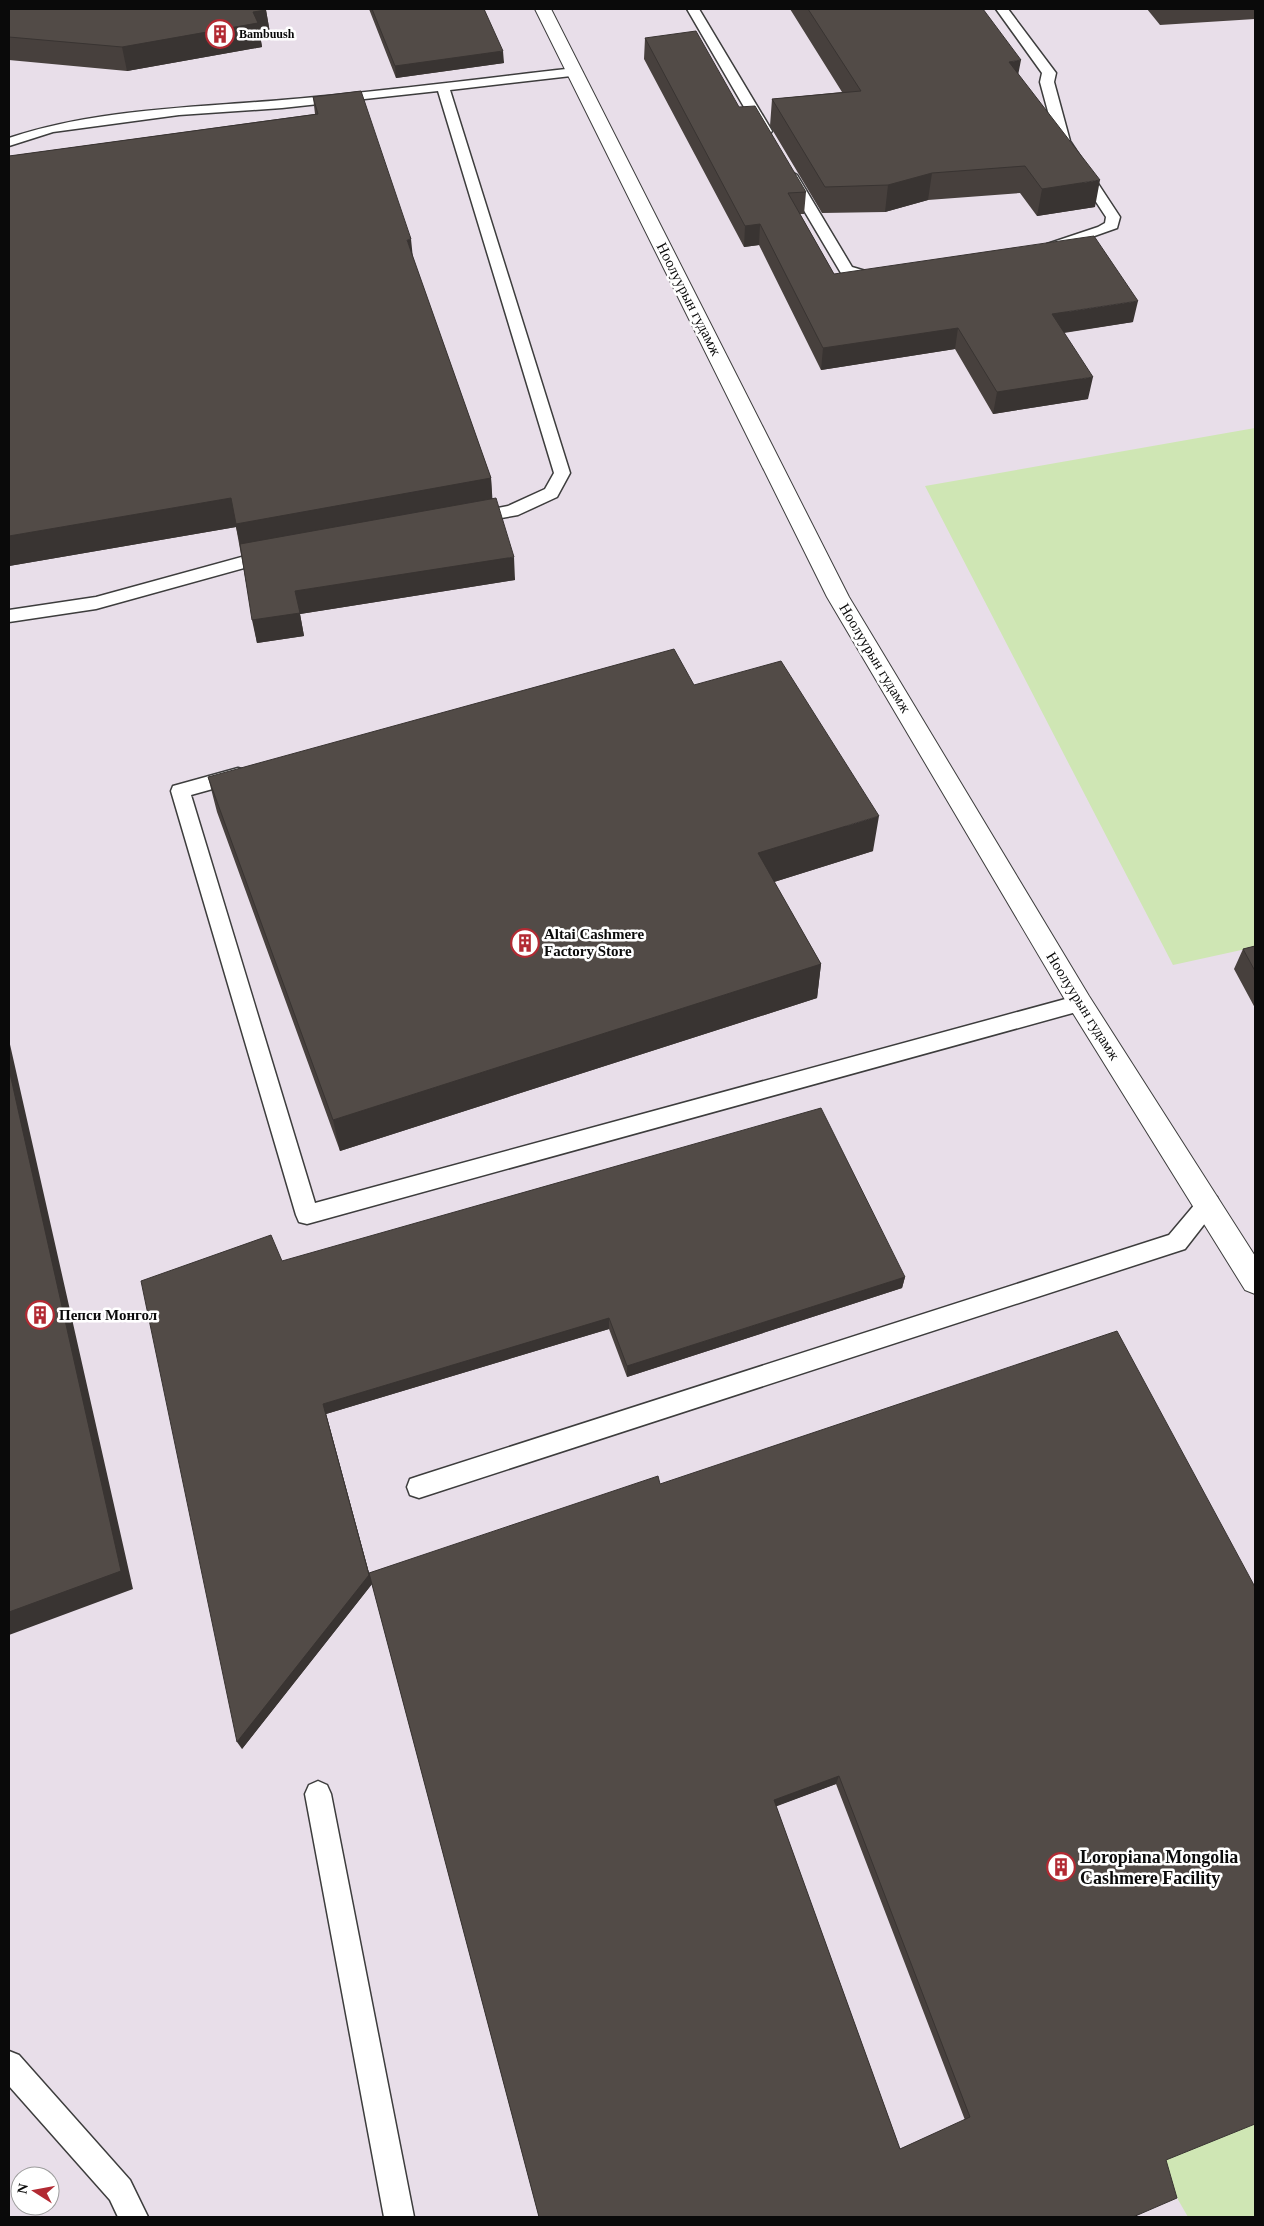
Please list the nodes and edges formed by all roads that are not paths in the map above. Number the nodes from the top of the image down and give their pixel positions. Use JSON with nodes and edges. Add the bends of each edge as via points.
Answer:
{"nodes":[{"id":1,"x":543,"y":9,"type":"edge"},
{"id":2,"x":693,"y":9,"type":"edge"},
{"id":3,"x":1002,"y":9,"type":"edge"},
{"id":4,"x":575,"y":72,"type":"junction"},
{"id":5,"x":443,"y":87,"type":"junction"},
{"id":6,"x":9,"y":142,"type":"edge"},
{"id":7,"x":772,"y":144,"type":"edge"},
{"id":8,"x":782,"y":160,"type":"edge"},
{"id":9,"x":1038,"y":251,"type":"edge"},
{"id":10,"x":887,"y":274,"type":"edge"},
{"id":11,"x":454,"y":522,"type":"edge"},
{"id":12,"x":291,"y":551,"type":"edge"},
{"id":13,"x":9,"y":616,"type":"edge"},
{"id":14,"x":256,"y":770,"type":"edge"},
{"id":15,"x":1080,"y":1003,"type":"junction"},
{"id":16,"x":1209,"y":1204,"type":"junction"},
{"id":17,"x":1255,"y":1281,"type":"edge"},
{"id":18,"x":419,"y":1487,"type":"dead end"},
{"id":19,"x":318,"y":1794,"type":"dead end"},
{"id":20,"x":9,"y":2065,"type":"edge"},
{"id":21,"x":133,"y":2217,"type":"edge"},
{"id":22,"x":399,"y":2217,"type":"edge"}],
"edges":[{"from":1,"to":4,"type":"street","name":"Ноолуурын гудамж"},
{"from":2,"to":7,"type":"lane"},
{"from":3,"to":9,"type":"lane","via":[[1048,73],[1047,82],[1063,141],[1113,217],[1112,225],[1103,230]]},
{"from":4,"to":5,"type":"lane"},
{"from":4,"to":15,"type":"street","name":"Ноолуурын гудамж","via":[[838,597]]},
{"from":5,"to":6,"type":"lane","via":[[170,112],[51,128]]},
{"from":5,"to":11,"type":"lane","via":[[562,473],[551,493],[512,511]]},
{"from":8,"to":10,"type":"lane","via":[[846,270],[868,277]]},
{"from":12,"to":13,"type":"lane","via":[[252,558],[96,603]]},
{"from":14,"to":15,"type":"lane","via":[[180,791],[306,1215]]},
{"from":15,"to":16,"type":"street","name":"Ноолуурын гудамж"},
{"from":16,"to":17,"type":"street","name":"Ноолуурын гудамж"},
{"from":16,"to":18,"type":"lane","via":[[1177,1242]]},
{"from":19,"to":22,"type":"lane"},
{"from":20,"to":21,"type":"lane","via":[[120,2190]]}]}
